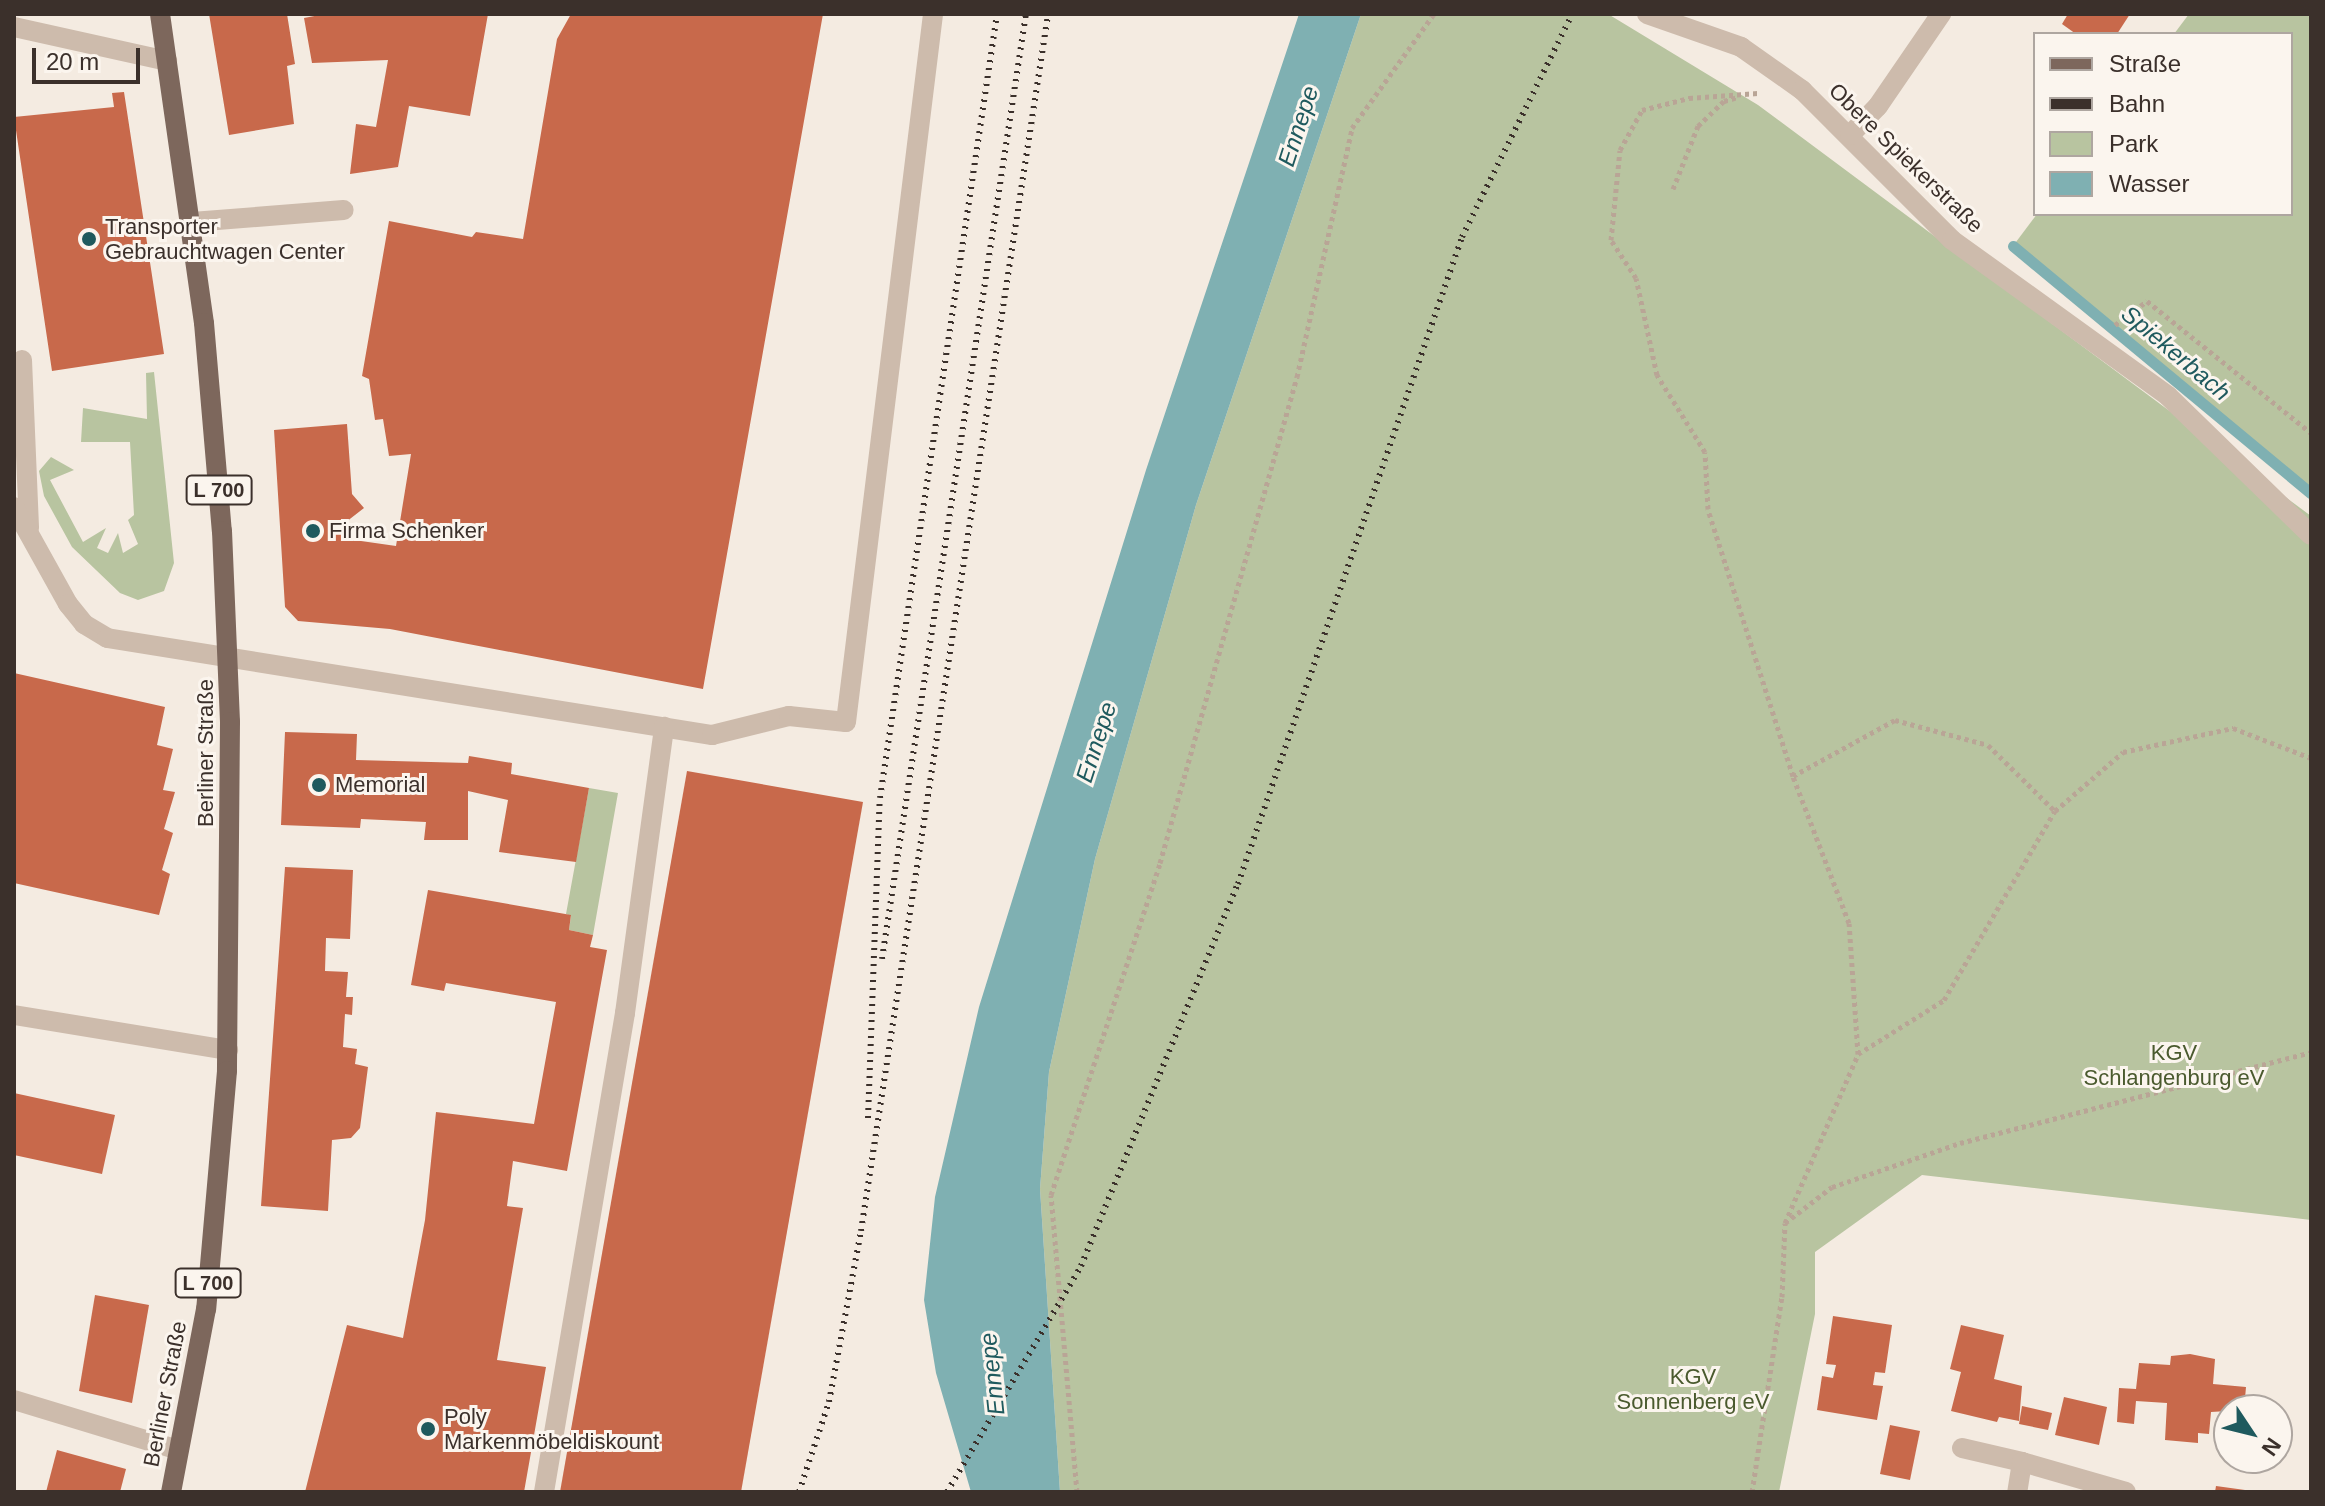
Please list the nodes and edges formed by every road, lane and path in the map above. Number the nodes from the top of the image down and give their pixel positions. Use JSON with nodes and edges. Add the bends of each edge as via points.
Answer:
{"nodes":[{"id":1,"x":160,"y":14,"type":"edge"},
{"id":2,"x":933,"y":14,"type":"edge"},
{"id":3,"x":1434,"y":14,"type":"edge"},
{"id":4,"x":1647,"y":14,"type":"edge"},
{"id":5,"x":1941,"y":14,"type":"edge"},
{"id":6,"x":1689,"y":20,"type":"edge"},
{"id":7,"x":14,"y":27,"type":"edge"},
{"id":8,"x":167,"y":61,"type":"junction"},
{"id":9,"x":1802,"y":90,"type":"junction"},
{"id":10,"x":1750,"y":94,"type":"junction"},
{"id":11,"x":1850,"y":135,"type":"junction"},
{"id":12,"x":1673,"y":189,"type":"dead end"},
{"id":13,"x":344,"y":210,"type":"dead end"},
{"id":14,"x":192,"y":222,"type":"junction"},
{"id":15,"x":2095,"y":340,"type":"junction"},
{"id":16,"x":22,"y":360,"type":"dead end"},
{"id":17,"x":19,"y":386,"type":"edge"},
{"id":18,"x":2311,"y":433,"type":"edge"},
{"id":19,"x":14,"y":507,"type":"edge"},
{"id":20,"x":29,"y":532,"type":"junction"},
{"id":21,"x":2311,"y":535,"type":"edge"},
{"id":22,"x":230,"y":658,"type":"junction"},
{"id":23,"x":664,"y":727,"type":"junction"},
{"id":24,"x":2311,"y":758,"type":"edge"},
{"id":25,"x":1793,"y":776,"type":"junction"},
{"id":26,"x":2055,"y":811,"type":"junction"},
{"id":27,"x":14,"y":1015,"type":"edge"},
{"id":28,"x":228,"y":1050,"type":"junction"},
{"id":29,"x":2311,"y":1052,"type":"edge"},
{"id":30,"x":1858,"y":1054,"type":"junction"},
{"id":31,"x":1785,"y":1223,"type":"junction"},
{"id":32,"x":14,"y":1400,"type":"edge"},
{"id":33,"x":1962,"y":1448,"type":"dead end"},
{"id":34,"x":179,"y":1450,"type":"junction"},
{"id":35,"x":2022,"y":1462,"type":"junction"},
{"id":36,"x":171,"y":1492,"type":"edge"},
{"id":37,"x":544,"y":1492,"type":"edge"},
{"id":38,"x":1077,"y":1492,"type":"edge"},
{"id":39,"x":1752,"y":1492,"type":"edge"},
{"id":40,"x":2017,"y":1492,"type":"edge"},
{"id":41,"x":2126,"y":1492,"type":"edge"}],
"edges":[{"from":1,"to":8,"type":"main road","name":"Berliner Straße","number":"L 700"},
{"from":2,"to":23,"type":"street","via":[[846,722],[789,716],[712,735]]},
{"from":3,"to":38,"type":"path","via":[[1352,128],[1297,377],[1177,803],[1051,1195]]},
{"from":4,"to":6,"type":"street","name":"Obere Spiekerstraße"},
{"from":5,"to":11,"type":"street","via":[[1878,106]]},
{"from":6,"to":9,"type":"street","name":"Obere Spiekerstraße","via":[[1741,47]]},
{"from":7,"to":8,"type":"street"},
{"from":8,"to":14,"type":"main road","name":"Berliner Straße","number":"L 700"},
{"from":9,"to":10,"type":"path"},
{"from":9,"to":11,"type":"street","name":"Obere Spiekerstraße"},
{"from":10,"to":12,"type":"path","via":[[1724,101],[1698,126]]},
{"from":10,"to":25,"type":"path","via":[[1689,98],[1642,110],[1620,150],[1611,240],[1636,278],[1657,375],[1705,452],[1708,509]]},
{"from":11,"to":15,"type":"street","name":"Obere Spiekerstraße","via":[[1952,240]]},
{"from":13,"to":14,"type":"street"},
{"from":14,"to":22,"type":"main road","name":"Berliner Straße","number":"L 700"},
{"from":15,"to":18,"type":"path","via":[[2147,301]]},
{"from":15,"to":21,"type":"street","name":"Obere Spiekerstraße","via":[[2168,396]]},
{"from":16,"to":17,"type":"street"},
{"from":17,"to":20,"type":"street"},
{"from":19,"to":20,"type":"street"},
{"from":20,"to":22,"type":"street","via":[[84,624],[107,638]]},
{"from":22,"to":23,"type":"street"},
{"from":22,"to":28,"type":"main road","name":"Berliner Straße","number":"L 700"},
{"from":23,"to":37,"type":"street","via":[[625,1013]]},
{"from":24,"to":26,"type":"path","via":[[2233,728],[2123,752]]},
{"from":25,"to":26,"type":"path","via":[[1895,720],[1988,745]]},
{"from":25,"to":30,"type":"path","via":[[1849,923]]},
{"from":26,"to":30,"type":"path","via":[[1944,1000]]},
{"from":27,"to":28,"type":"street"},
{"from":28,"to":34,"type":"main road","name":"Berliner Straße","number":"L 700","via":[[206,1309]]},
{"from":29,"to":31,"type":"path","via":[[1960,1143],[1832,1187]]},
{"from":30,"to":31,"type":"path"},
{"from":31,"to":39,"type":"path","via":[[1782,1297]]},
{"from":32,"to":34,"type":"street"},
{"from":33,"to":35,"type":"street"},
{"from":34,"to":36,"type":"main road","name":"Berliner Straße","number":"L 700"},
{"from":35,"to":40,"type":"street"},
{"from":35,"to":41,"type":"street"}]}
